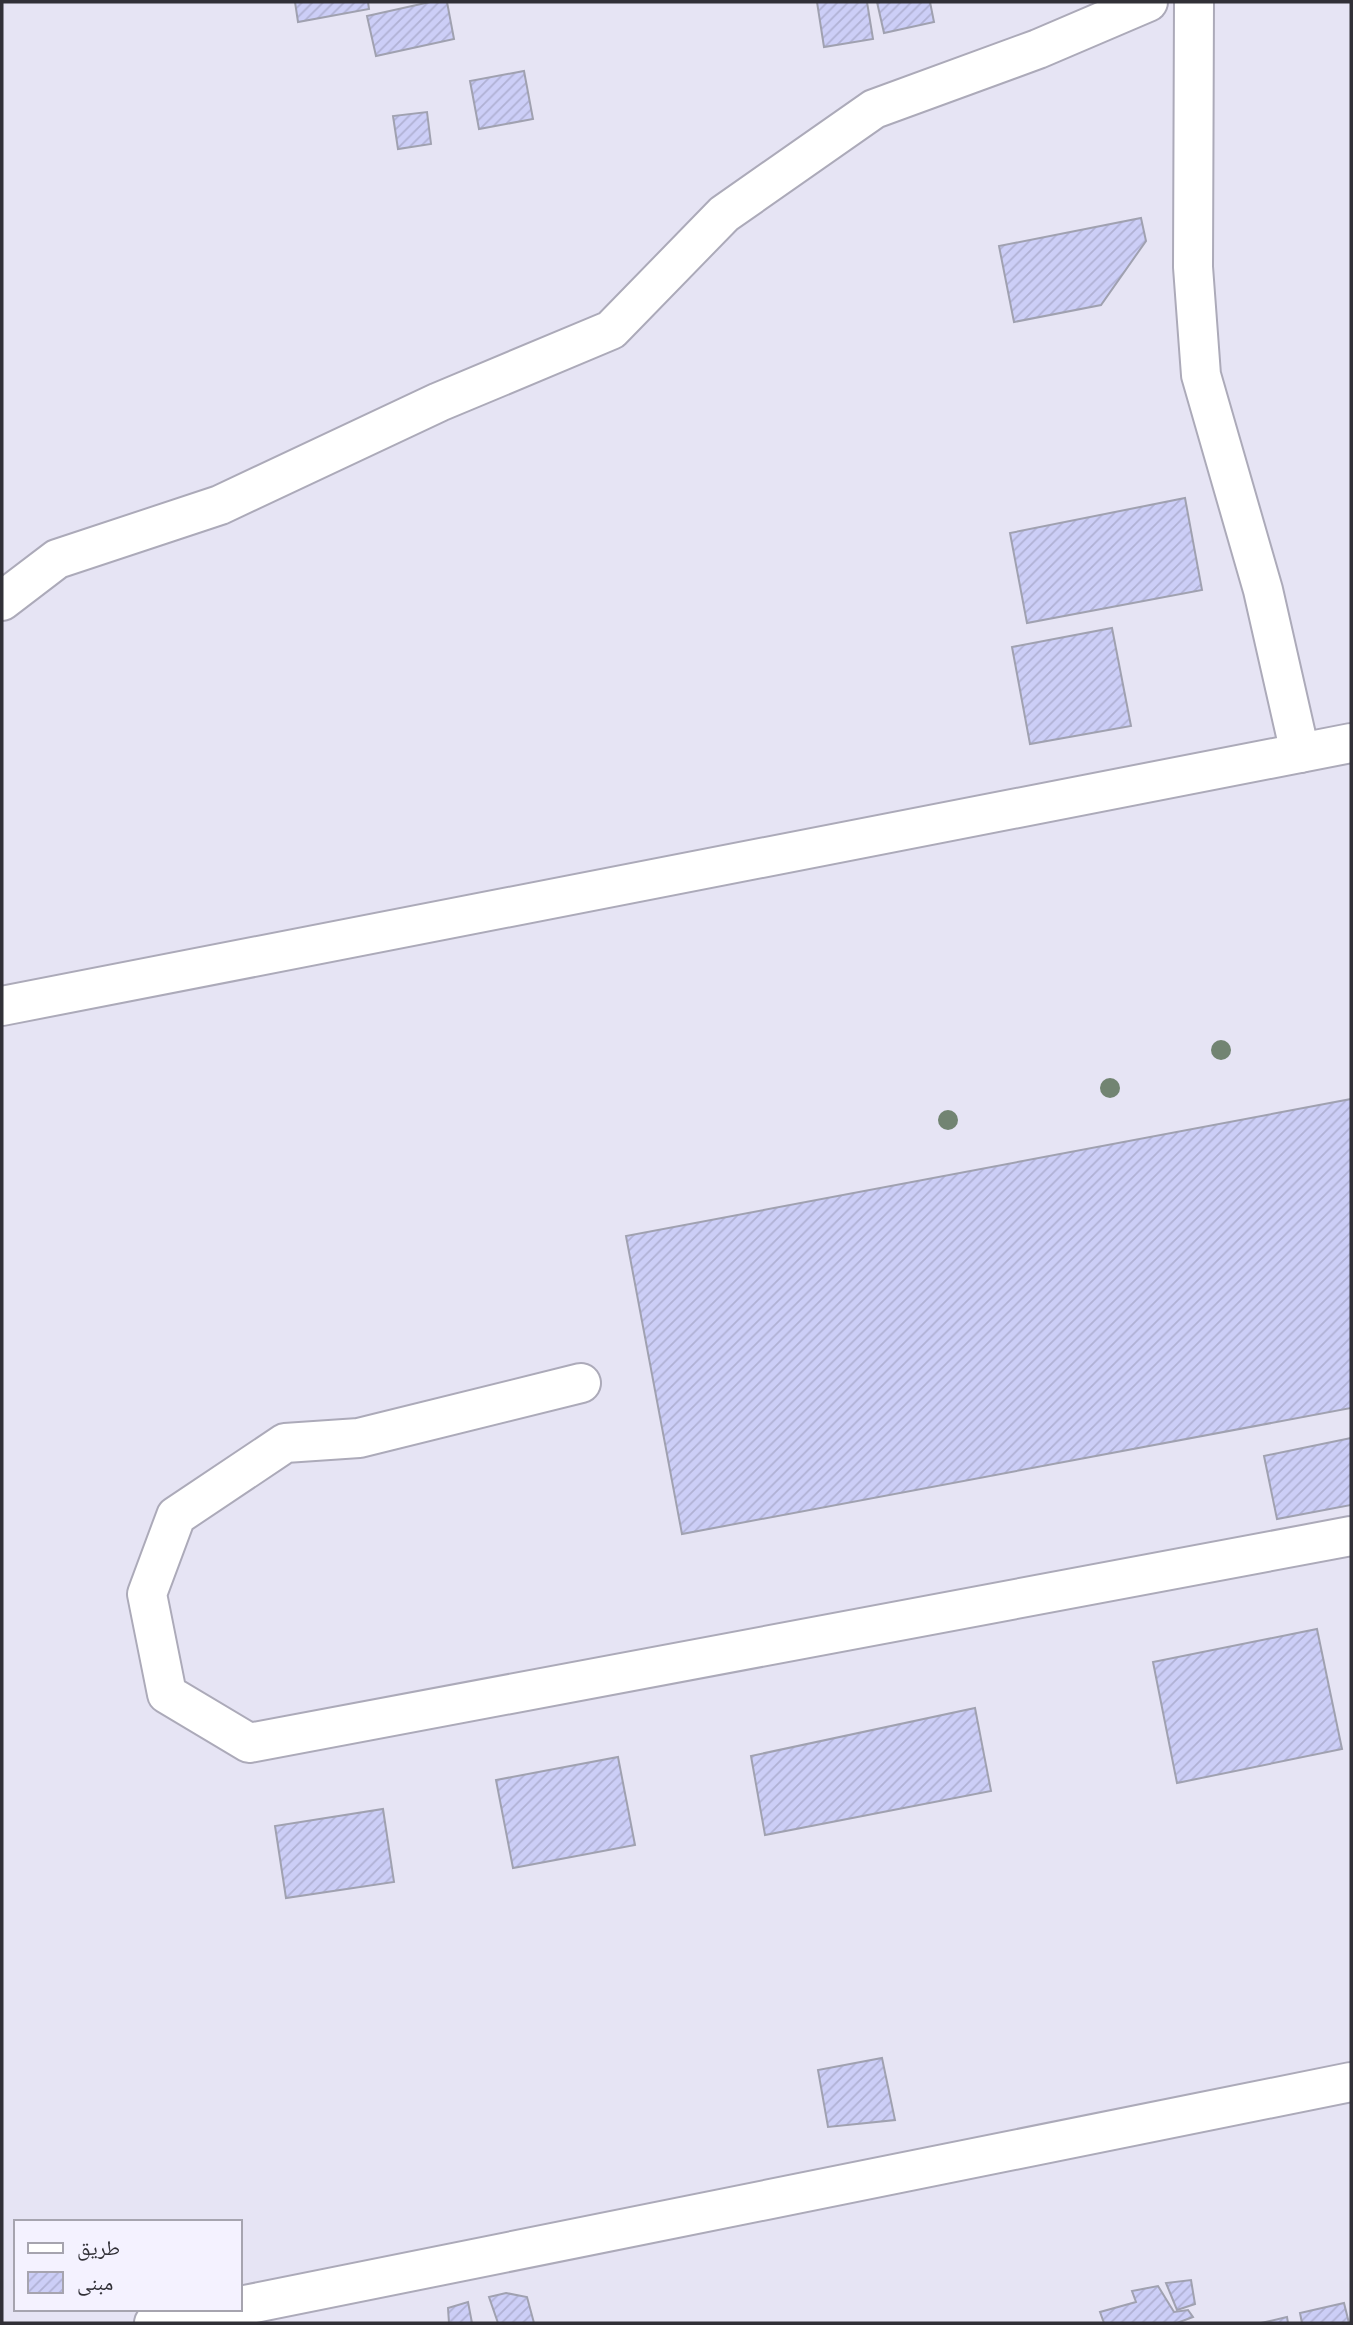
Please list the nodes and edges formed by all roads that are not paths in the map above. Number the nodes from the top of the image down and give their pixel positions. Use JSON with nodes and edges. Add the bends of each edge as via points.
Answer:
{"nodes":[{"id":1,"x":1147,"y":2,"type":"edge"},
{"id":2,"x":1194,"y":2,"type":"edge"},
{"id":3,"x":2,"y":601,"type":"edge"},
{"id":4,"x":1351,"y":743,"type":"edge"},
{"id":5,"x":1300,"y":753,"type":"junction"},
{"id":6,"x":2,"y":993,"type":"edge"},
{"id":7,"x":47,"y":999,"type":"junction"},
{"id":8,"x":2,"y":1006,"type":"edge"},
{"id":9,"x":581,"y":1383,"type":"dead end"},
{"id":10,"x":1351,"y":1536,"type":"edge"},
{"id":11,"x":1351,"y":2082,"type":"edge"},
{"id":12,"x":242,"y":2306,"type":"edge"},
{"id":13,"x":214,"y":2311,"type":"edge"},
{"id":14,"x":154,"y":2323,"type":"edge"}],
"edges":[{"from":1,"to":3,"type":"street","via":[[1038,49],[874,109],[724,214],[611,330],[439,401],[220,505],[57,559]]},
{"from":2,"to":5,"type":"street","via":[[1193,267],[1201,375],[1263,590]]},
{"from":4,"to":5,"type":"street"},
{"from":5,"to":7,"type":"street"},
{"from":6,"to":7,"type":"street"},
{"from":7,"to":8,"type":"street"},
{"from":9,"to":10,"type":"street","via":[[359,1438],[285,1443],[176,1516],[147,1594],[167,1694],[249,1743]]},
{"from":11,"to":12,"type":"street"},
{"from":13,"to":14,"type":"street"}]}
